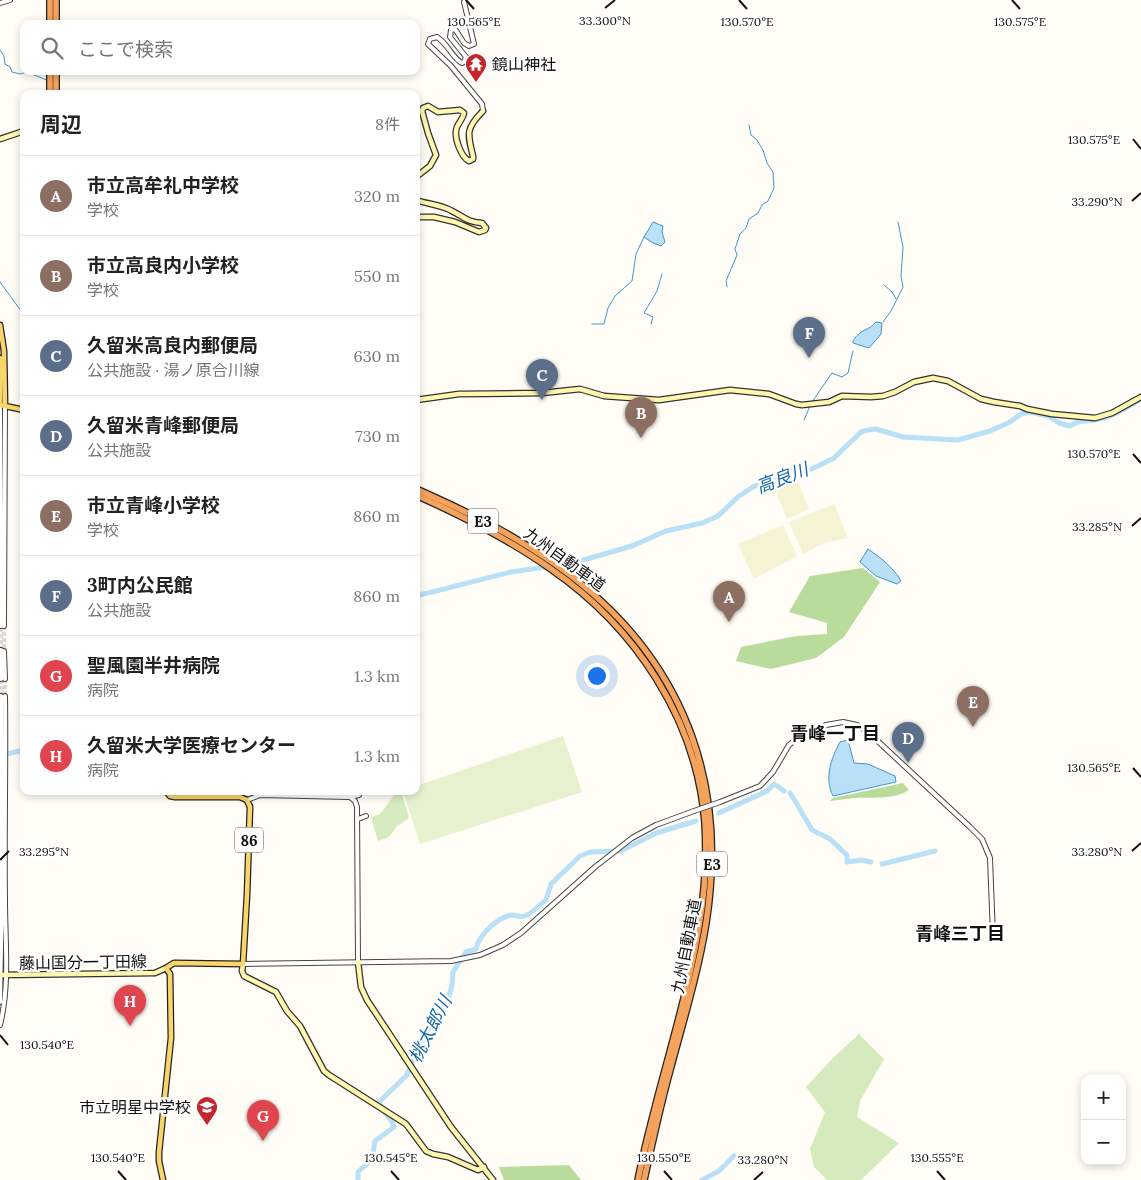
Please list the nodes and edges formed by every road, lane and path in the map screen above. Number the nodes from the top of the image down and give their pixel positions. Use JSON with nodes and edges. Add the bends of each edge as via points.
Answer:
{"nodes":[{"id":1,"x":10,"y":0,"type":"edge"},
{"id":2,"x":50,"y":0,"type":"edge"},
{"id":3,"x":56,"y":0,"type":"edge"},
{"id":4,"x":464,"y":2,"type":"dead end"},
{"id":5,"x":0,"y":3,"type":"edge"},
{"id":6,"x":50,"y":20,"type":"edge"},
{"id":7,"x":56,"y":20,"type":"edge"},
{"id":8,"x":50,"y":75,"type":"edge"},
{"id":9,"x":56,"y":75,"type":"edge"},
{"id":10,"x":50,"y":90,"type":"edge"},
{"id":11,"x":56,"y":90,"type":"edge"},
{"id":12,"x":483,"y":110,"type":"joint"},
{"id":13,"x":20,"y":132,"type":"edge"},
{"id":14,"x":0,"y":139,"type":"edge"},
{"id":15,"x":420,"y":174,"type":"edge"},
{"id":16,"x":420,"y":201,"type":"edge"},
{"id":17,"x":420,"y":217,"type":"edge"},
{"id":18,"x":0,"y":325,"type":"edge"},
{"id":19,"x":0,"y":358,"type":"edge"},
{"id":20,"x":1141,"y":397,"type":"edge"},
{"id":21,"x":420,"y":399,"type":"edge"},
{"id":22,"x":2,"y":406,"type":"edge"},
{"id":23,"x":20,"y":409,"type":"edge"},
{"id":24,"x":420,"y":491,"type":"edge"},
{"id":25,"x":420,"y":497,"type":"edge"},
{"id":26,"x":577,"y":584,"type":"junction"},
{"id":27,"x":3,"y":626,"type":"dead end"},
{"id":28,"x":3,"y":650,"type":"edge"},
{"id":29,"x":3,"y":679,"type":"edge"},
{"id":30,"x":3,"y":696,"type":"edge"},
{"id":31,"x":3,"y":749,"type":"edge"},
{"id":32,"x":3,"y":759,"type":"edge"},
{"id":33,"x":169,"y":795,"type":"edge"},
{"id":34,"x":359,"y":796,"type":"dead end"},
{"id":35,"x":350,"y":797,"type":"junction"},
{"id":36,"x":247,"y":800,"type":"junction"},
{"id":37,"x":0,"y":808,"type":"edge"},
{"id":38,"x":366,"y":816,"type":"dead end"},
{"id":39,"x":358,"y":818,"type":"junction"},
{"id":40,"x":993,"y":936,"type":"dead end"},
{"id":41,"x":358,"y":962,"type":"junction"},
{"id":42,"x":243,"y":964,"type":"junction"},
{"id":43,"x":166,"y":968,"type":"junction"},
{"id":44,"x":2,"y":976,"type":"edge"},
{"id":45,"x":1,"y":992,"type":"edge"},
{"id":46,"x":0,"y":1002,"type":"edge"},
{"id":47,"x":0,"y":1025,"type":"edge"},
{"id":48,"x":484,"y":1167,"type":"junction"},
{"id":49,"x":163,"y":1180,"type":"edge"},
{"id":50,"x":493,"y":1180,"type":"edge"},
{"id":51,"x":638,"y":1180,"type":"edge"},
{"id":52,"x":644,"y":1180,"type":"edge"}],
"edges":[{"from":1,"to":5,"type":"street"},
{"from":2,"to":6,"type":"highway"},
{"from":3,"to":7,"type":"highway"},
{"from":4,"to":12,"type":"street","via":[[474,44],[466,45],[455,29],[451,30],[450,37],[466,57],[464,62],[459,63],[445,42],[437,37],[430,38],[428,44],[451,66],[482,104]]},
{"from":8,"to":10,"type":"highway"},
{"from":9,"to":11,"type":"highway"},
{"from":12,"to":15,"type":"main road","via":[[469,127],[473,156],[469,161],[462,154],[456,132],[464,113],[460,110],[438,112],[428,106],[423,108],[436,155],[430,166]]},
{"from":13,"to":14,"type":"main road"},
{"from":16,"to":17,"type":"main road","via":[[451,210],[471,222],[482,223],[486,228],[479,232],[455,222]]},
{"from":18,"to":22,"type":"main road","via":[[4,351]]},
{"from":19,"to":22,"type":"main road"},
{"from":20,"to":21,"type":"main road","via":[[1112,413],[1095,418],[1052,414],[981,399],[948,381],[933,378],[914,382],[882,396],[842,396],[828,402],[802,405],[769,394],[730,390],[659,400],[604,396],[580,389],[459,394]]},
{"from":22,"to":23,"type":"main road"},
{"from":22,"to":27,"type":"street"},
{"from":24,"to":26,"type":"highway","name":"九州自動車道","number":"E3","via":[[485,522],[547,558]]},
{"from":25,"to":26,"type":"highway","name":"九州自動車道","number":"E3","via":[[482,527]]},
{"from":26,"to":51,"type":"highway","name":"九州自動車道","number":"E3","via":[[630,641],[662,687],[692,754],[705,822],[704,887],[696,943]]},
{"from":26,"to":52,"type":"highway","name":"九州自動車道","number":"E3","via":[[616,615],[668,683],[698,752],[711,822],[711,888],[703,939]]},
{"from":28,"to":29,"type":"street"},
{"from":30,"to":31,"type":"street"},
{"from":31,"to":32,"type":"street"},
{"from":32,"to":37,"type":"street"},
{"from":32,"to":44,"type":"street","via":[[6,934]]},
{"from":33,"to":36,"type":"main road","via":[[240,797]]},
{"from":34,"to":35,"type":"street"},
{"from":35,"to":36,"type":"street","via":[[260,796]]},
{"from":35,"to":39,"type":"street","via":[[355,801]]},
{"from":36,"to":42,"type":"main road","number":"86","via":[[250,806]]},
{"from":37,"to":44,"type":"street"},
{"from":38,"to":39,"type":"street"},
{"from":39,"to":41,"type":"street"},
{"from":40,"to":41,"type":"street","bridge":true,"via":[[990,858],[985,845],[869,733],[857,725],[843,722],[802,734],[789,745],[773,772],[760,786],[656,825],[632,838],[521,933],[495,949],[472,958],[451,961]]},
{"from":41,"to":42,"type":"street"},
{"from":41,"to":48,"type":"main road","via":[[363,993],[451,1127]]},
{"from":42,"to":43,"type":"main road","via":[[174,963]]},
{"from":42,"to":48,"type":"main road","via":[[244,976],[276,992],[324,1071],[406,1124],[426,1151],[478,1170]]},
{"from":43,"to":44,"type":"main road","name":"藤山国分一丁田線","via":[[155,973]]},
{"from":43,"to":49,"type":"main road","via":[[170,974],[171,1038],[159,1152]]},
{"from":44,"to":45,"type":"street"},
{"from":44,"to":47,"type":"street","via":[[5,996]]},
{"from":45,"to":46,"type":"street"},
{"from":48,"to":50,"type":"main road"}]}
